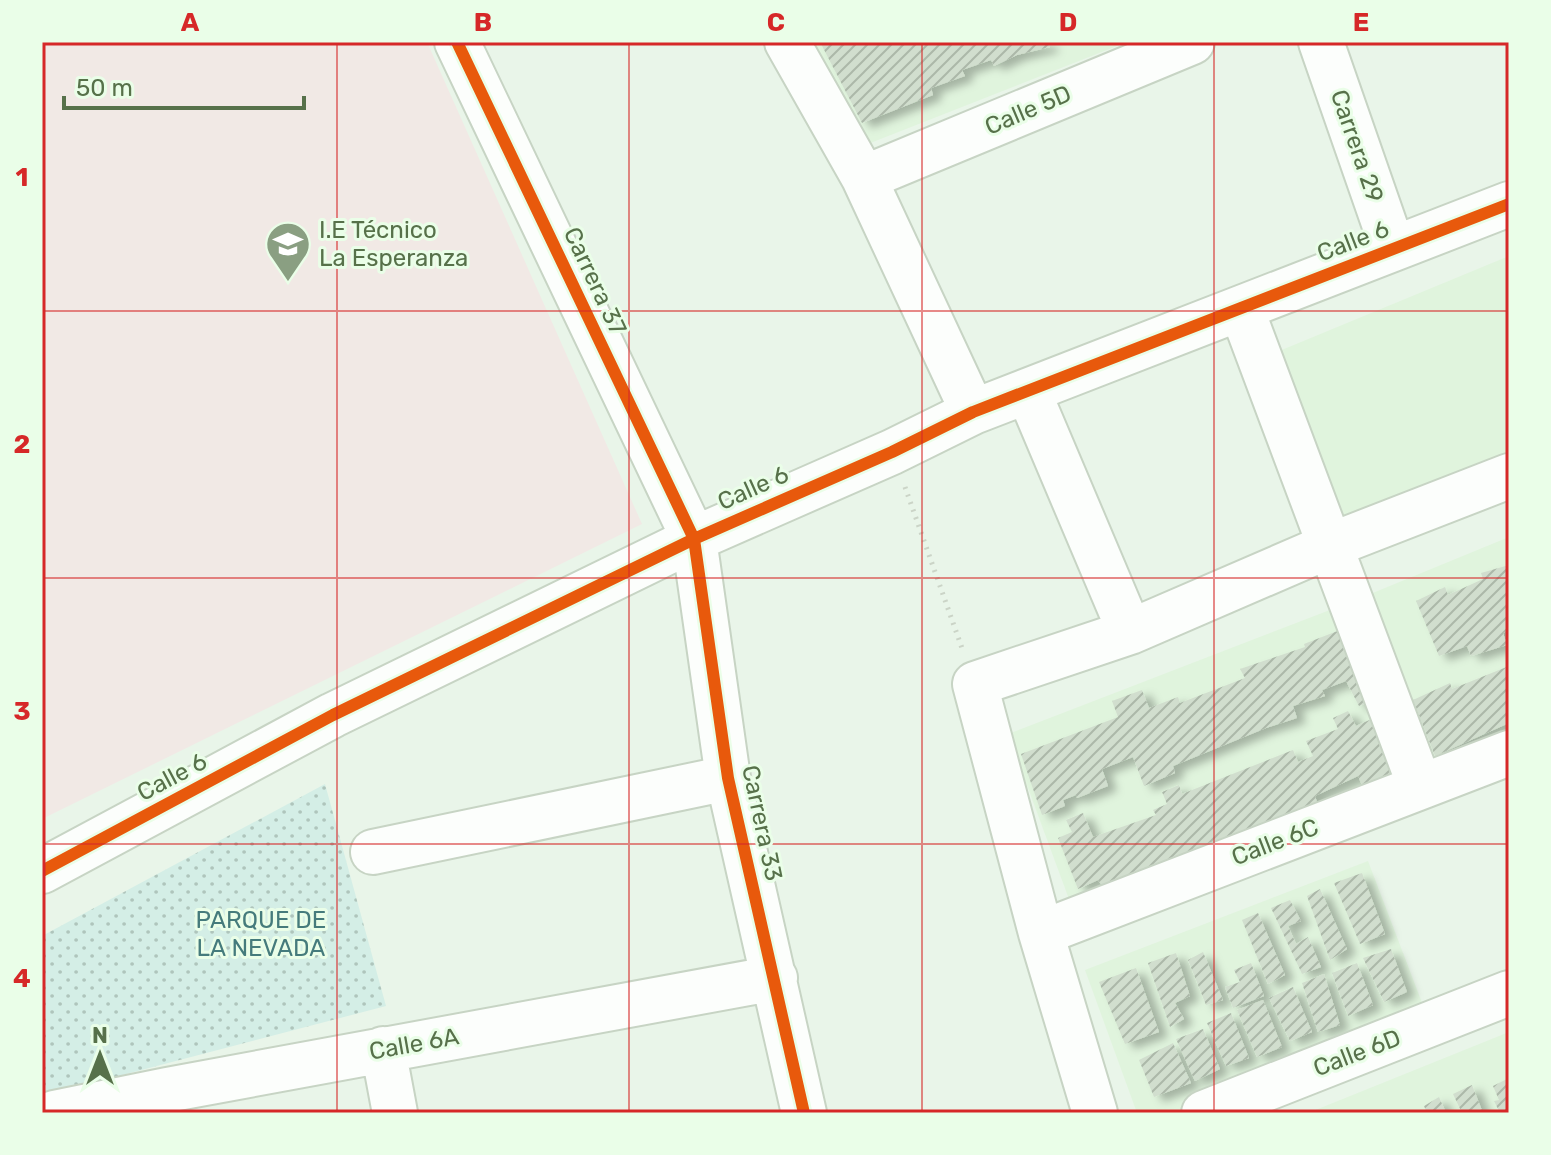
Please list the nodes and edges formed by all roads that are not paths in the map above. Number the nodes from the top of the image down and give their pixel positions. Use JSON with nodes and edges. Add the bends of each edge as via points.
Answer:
{"nodes":[{"id":1,"x":457,"y":42,"type":"edge"},
{"id":2,"x":787,"y":42,"type":"edge"},
{"id":3,"x":1192,"y":42,"type":"edge"},
{"id":4,"x":1321,"y":42,"type":"edge"},
{"id":5,"x":864,"y":178,"type":"junction"},
{"id":6,"x":1509,"y":204,"type":"edge"},
{"id":7,"x":1393,"y":249,"type":"junction"},
{"id":8,"x":1241,"y":308,"type":"junction"},
{"id":9,"x":1028,"y":391,"type":"junction"},
{"id":10,"x":973,"y":412,"type":"junction"},
{"id":11,"x":1509,"y":476,"type":"edge"},
{"id":12,"x":694,"y":539,"type":"junction"},
{"id":13,"x":1329,"y":546,"type":"junction"},
{"id":14,"x":1130,"y":632,"type":"junction"},
{"id":15,"x":1509,"y":753,"type":"edge"},
{"id":16,"x":728,"y":778,"type":"junction"},
{"id":17,"x":1420,"y":786,"type":"junction"},
{"id":18,"x":373,"y":852,"type":"dead end"},
{"id":19,"x":42,"y":871,"type":"edge"},
{"id":20,"x":1041,"y":933,"type":"junction"},
{"id":21,"x":775,"y":978,"type":"junction"},
{"id":22,"x":1509,"y":993,"type":"edge"},
{"id":23,"x":383,"y":1049,"type":"junction"},
{"id":24,"x":170,"y":1101,"type":"edge"},
{"id":25,"x":54,"y":1113,"type":"edge"},
{"id":26,"x":395,"y":1113,"type":"edge"},
{"id":27,"x":804,"y":1113,"type":"edge"},
{"id":28,"x":1095,"y":1113,"type":"edge"},
{"id":29,"x":1204,"y":1113,"type":"edge"}],
"edges":[{"from":1,"to":12,"type":"street","name":"Carrera 37"},
{"from":2,"to":5,"type":"street"},
{"from":3,"to":5,"type":"street","name":"Calle 5D"},
{"from":4,"to":7,"type":"street","name":"Carrera 29"},
{"from":5,"to":10,"type":"street"},
{"from":6,"to":7,"type":"street","name":"Calle 6"},
{"from":7,"to":8,"type":"street","name":"Calle 6"},
{"from":8,"to":9,"type":"street","name":"Calle 6"},
{"from":8,"to":13,"type":"street"},
{"from":9,"to":10,"type":"street","name":"Calle 6"},
{"from":9,"to":14,"type":"street"},
{"from":10,"to":12,"type":"street","name":"Calle 6"},
{"from":11,"to":13,"type":"street"},
{"from":12,"to":16,"type":"street","name":"Carrera 33"},
{"from":12,"to":19,"type":"street","name":"Calle 6","via":[[333,715]]},
{"from":13,"to":14,"type":"street"},
{"from":13,"to":17,"type":"street"},
{"from":14,"to":20,"type":"street","via":[[975,684]]},
{"from":15,"to":17,"type":"street","name":"Calle 6C"},
{"from":16,"to":18,"type":"street"},
{"from":16,"to":21,"type":"street","name":"Carrera 33"},
{"from":17,"to":20,"type":"street","name":"Calle 6C"},
{"from":20,"to":28,"type":"street"},
{"from":21,"to":23,"type":"street","name":"Calle 6A"},
{"from":21,"to":27,"type":"street","name":"Carrera 33"},
{"from":22,"to":29,"type":"street","name":"Calle 6D"},
{"from":23,"to":24,"type":"street","name":"Calle 6A"},
{"from":23,"to":26,"type":"street"},
{"from":24,"to":25,"type":"street","name":"Calle 6A"}]}
